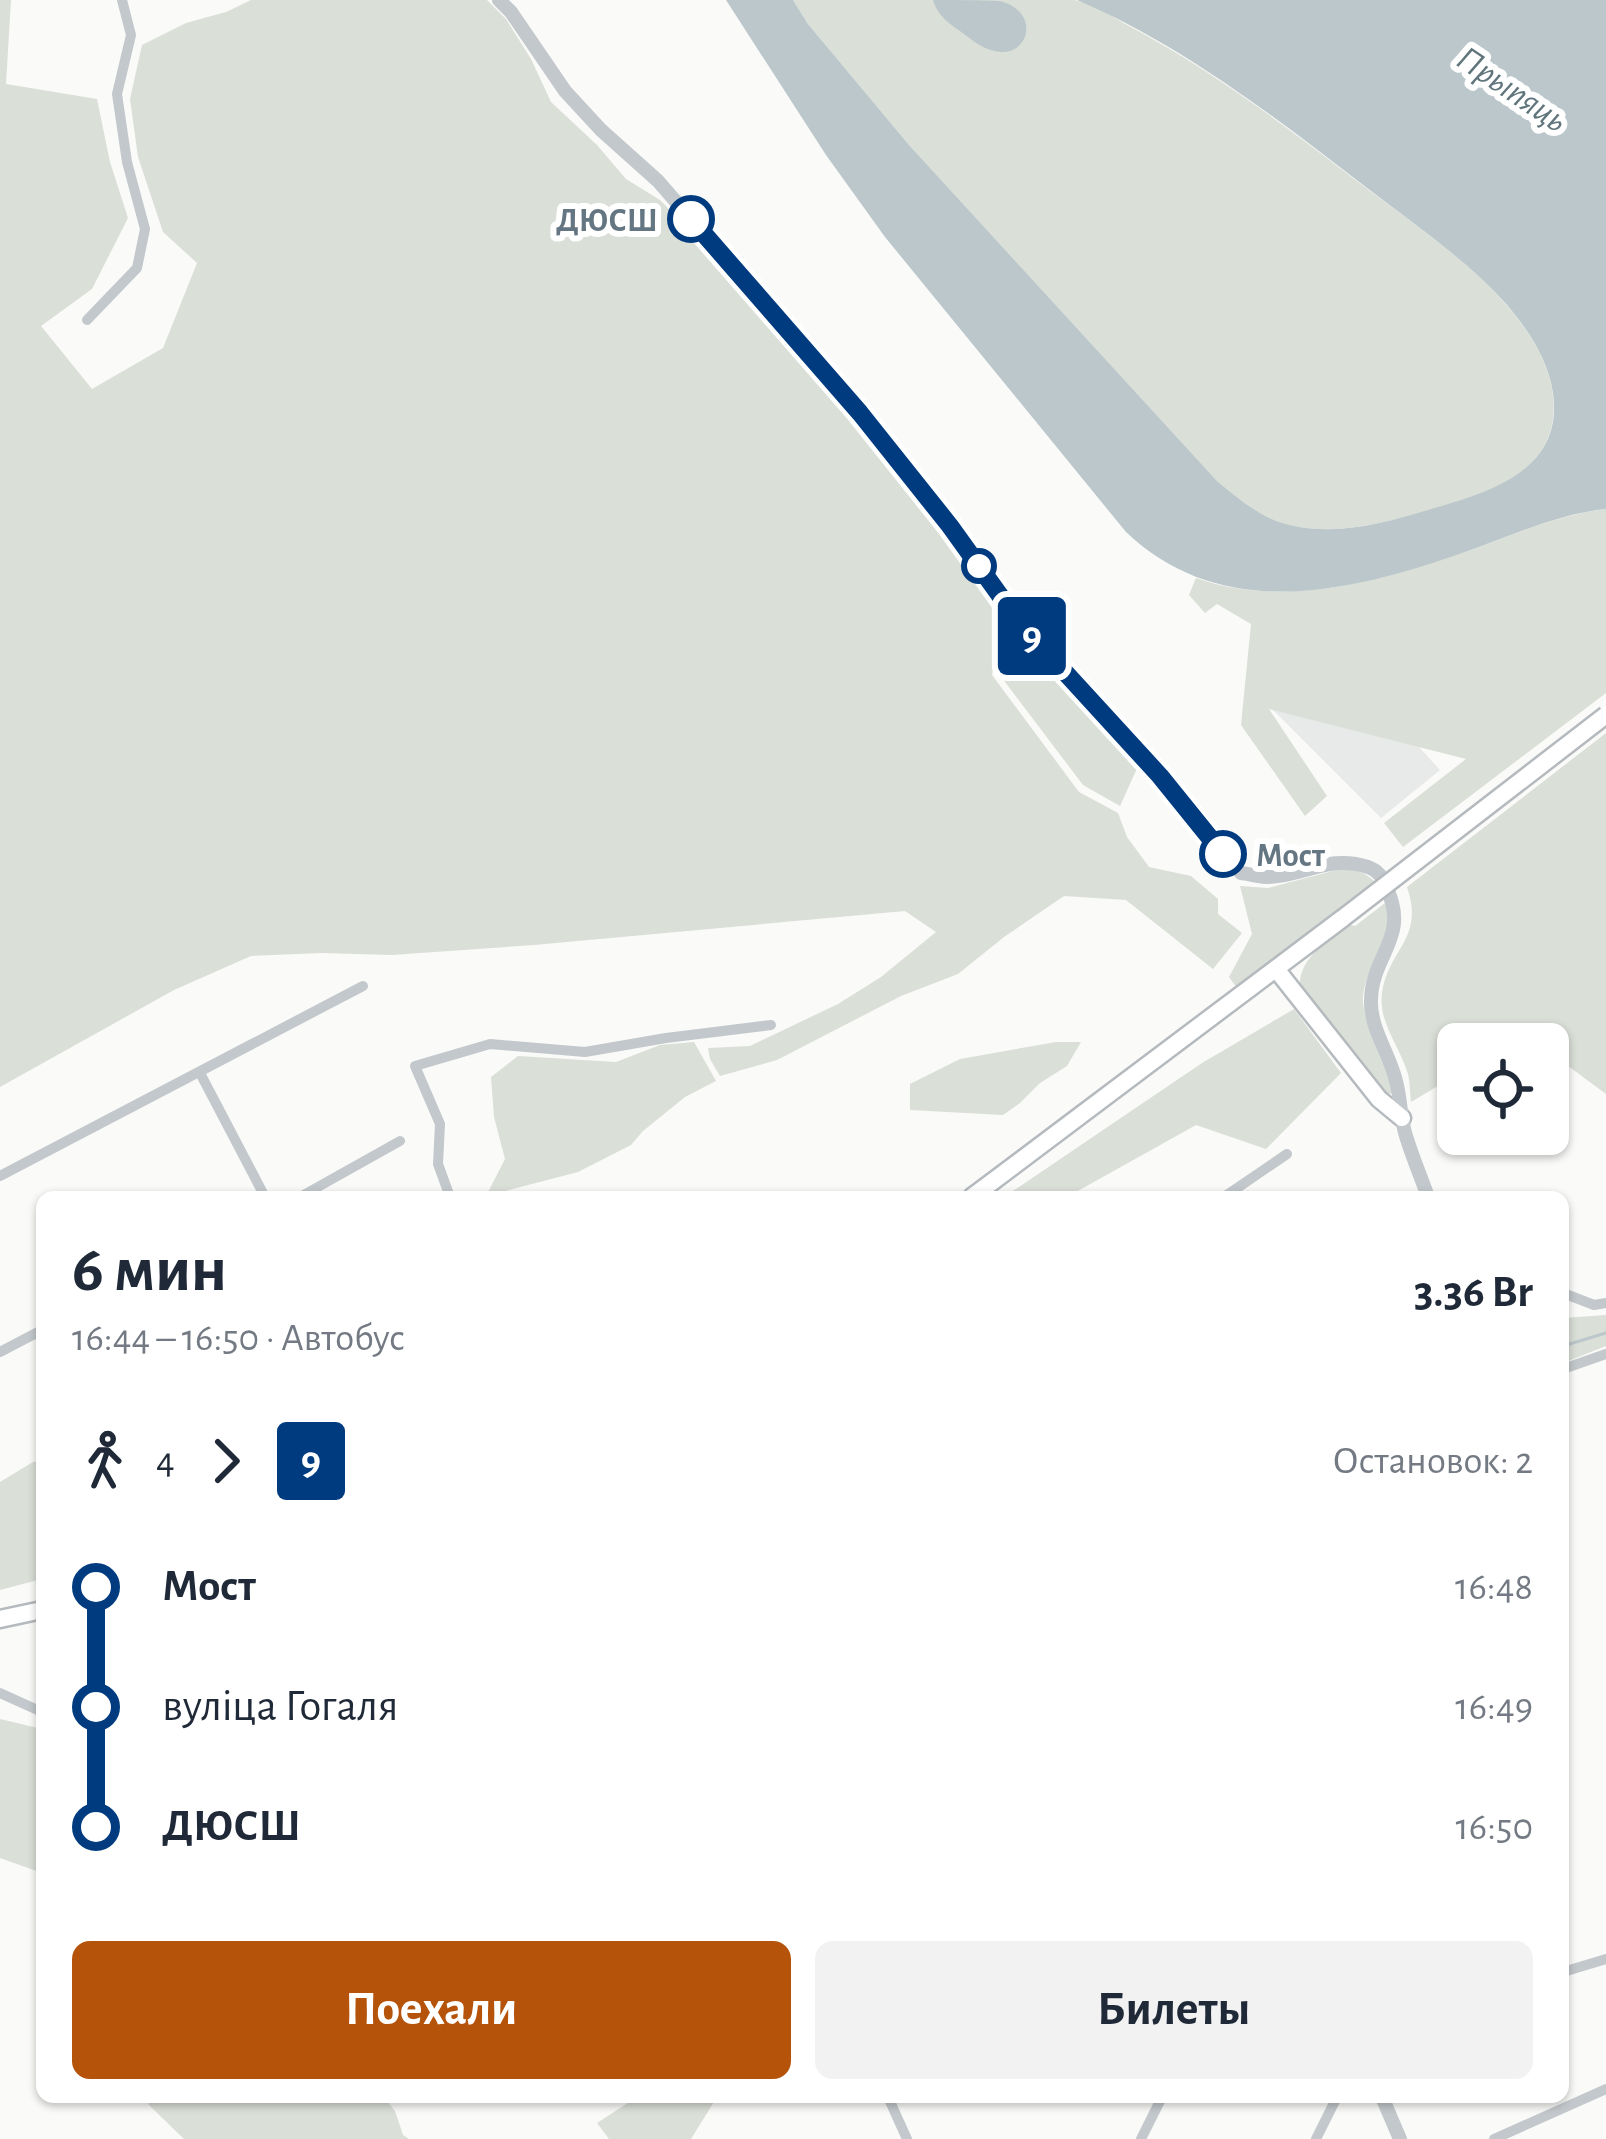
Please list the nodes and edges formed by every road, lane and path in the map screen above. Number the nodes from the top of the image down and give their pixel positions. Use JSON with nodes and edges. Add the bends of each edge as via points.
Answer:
{"nodes":[{"id":1,"x":122,"y":0,"type":"edge"},
{"id":2,"x":499,"y":0,"type":"edge"},
{"id":3,"x":87,"y":320,"type":"dead end"},
{"id":4,"x":1606,"y":715,"type":"edge"},
{"id":5,"x":1276,"y":969,"type":"junction"},
{"id":6,"x":363,"y":986,"type":"dead end"},
{"id":7,"x":771,"y":1025,"type":"dead end"},
{"id":8,"x":200,"y":1073,"type":"junction"},
{"id":9,"x":1402,"y":1118,"type":"junction"},
{"id":10,"x":400,"y":1142,"type":"dead end"},
{"id":11,"x":1287,"y":1154,"type":"dead end"},
{"id":12,"x":0,"y":1176,"type":"edge"},
{"id":13,"x":262,"y":1191,"type":"edge"},
{"id":14,"x":311,"y":1191,"type":"edge"},
{"id":15,"x":448,"y":1191,"type":"edge"},
{"id":16,"x":980,"y":1191,"type":"edge"},
{"id":17,"x":1233,"y":1191,"type":"edge"},
{"id":18,"x":1426,"y":1191,"type":"edge"},
{"id":19,"x":1569,"y":1295,"type":"edge"},
{"id":20,"x":1606,"y":1303,"type":"edge"},
{"id":21,"x":36,"y":1333,"type":"edge"},
{"id":22,"x":0,"y":1352,"type":"edge"},
{"id":23,"x":1606,"y":1354,"type":"edge"},
{"id":24,"x":1569,"y":1367,"type":"edge"},
{"id":25,"x":36,"y":1611,"type":"edge"},
{"id":26,"x":0,"y":1619,"type":"edge"},
{"id":27,"x":0,"y":1693,"type":"edge"},
{"id":28,"x":36,"y":1709,"type":"edge"},
{"id":29,"x":1606,"y":1959,"type":"edge"},
{"id":30,"x":1569,"y":1970,"type":"edge"},
{"id":31,"x":1606,"y":2089,"type":"edge"},
{"id":32,"x":891,"y":2103,"type":"edge"},
{"id":33,"x":1159,"y":2103,"type":"edge"},
{"id":34,"x":1334,"y":2103,"type":"edge"},
{"id":35,"x":1385,"y":2103,"type":"edge"},
{"id":36,"x":907,"y":2139,"type":"edge"},
{"id":37,"x":1141,"y":2139,"type":"edge"},
{"id":38,"x":1316,"y":2139,"type":"edge"},
{"id":39,"x":1400,"y":2139,"type":"edge"},
{"id":40,"x":1495,"y":2139,"type":"edge"}],
"edges":[{"from":1,"to":3,"type":"street","via":[[131,35],[117,94],[145,229],[137,268]]},
{"from":2,"to":9,"type":"street","via":[[565,91],[658,181],[860,413],[1019,622],[1241,874],[1270,877],[1335,861],[1380,874],[1396,915],[1370,998]]},
{"from":4,"to":5,"type":"main road","bridge":true},
{"from":5,"to":9,"type":"main road"},
{"from":5,"to":16,"type":"main road"},
{"from":6,"to":8,"type":"street"},
{"from":7,"to":15,"type":"street","via":[[585,1052],[490,1044],[415,1066],[440,1124],[438,1164]]},
{"from":8,"to":12,"type":"street"},
{"from":8,"to":13,"type":"street"},
{"from":9,"to":18,"type":"street"},
{"from":10,"to":14,"type":"street"},
{"from":11,"to":17,"type":"street"},
{"from":19,"to":20,"type":"street"},
{"from":21,"to":22,"type":"street"},
{"from":23,"to":24,"type":"street"},
{"from":25,"to":26,"type":"main road"},
{"from":27,"to":28,"type":"street"},
{"from":29,"to":30,"type":"street"},
{"from":31,"to":40,"type":"street"},
{"from":32,"to":36,"type":"street"},
{"from":33,"to":37,"type":"street"},
{"from":34,"to":38,"type":"street"},
{"from":35,"to":39,"type":"street"}]}
